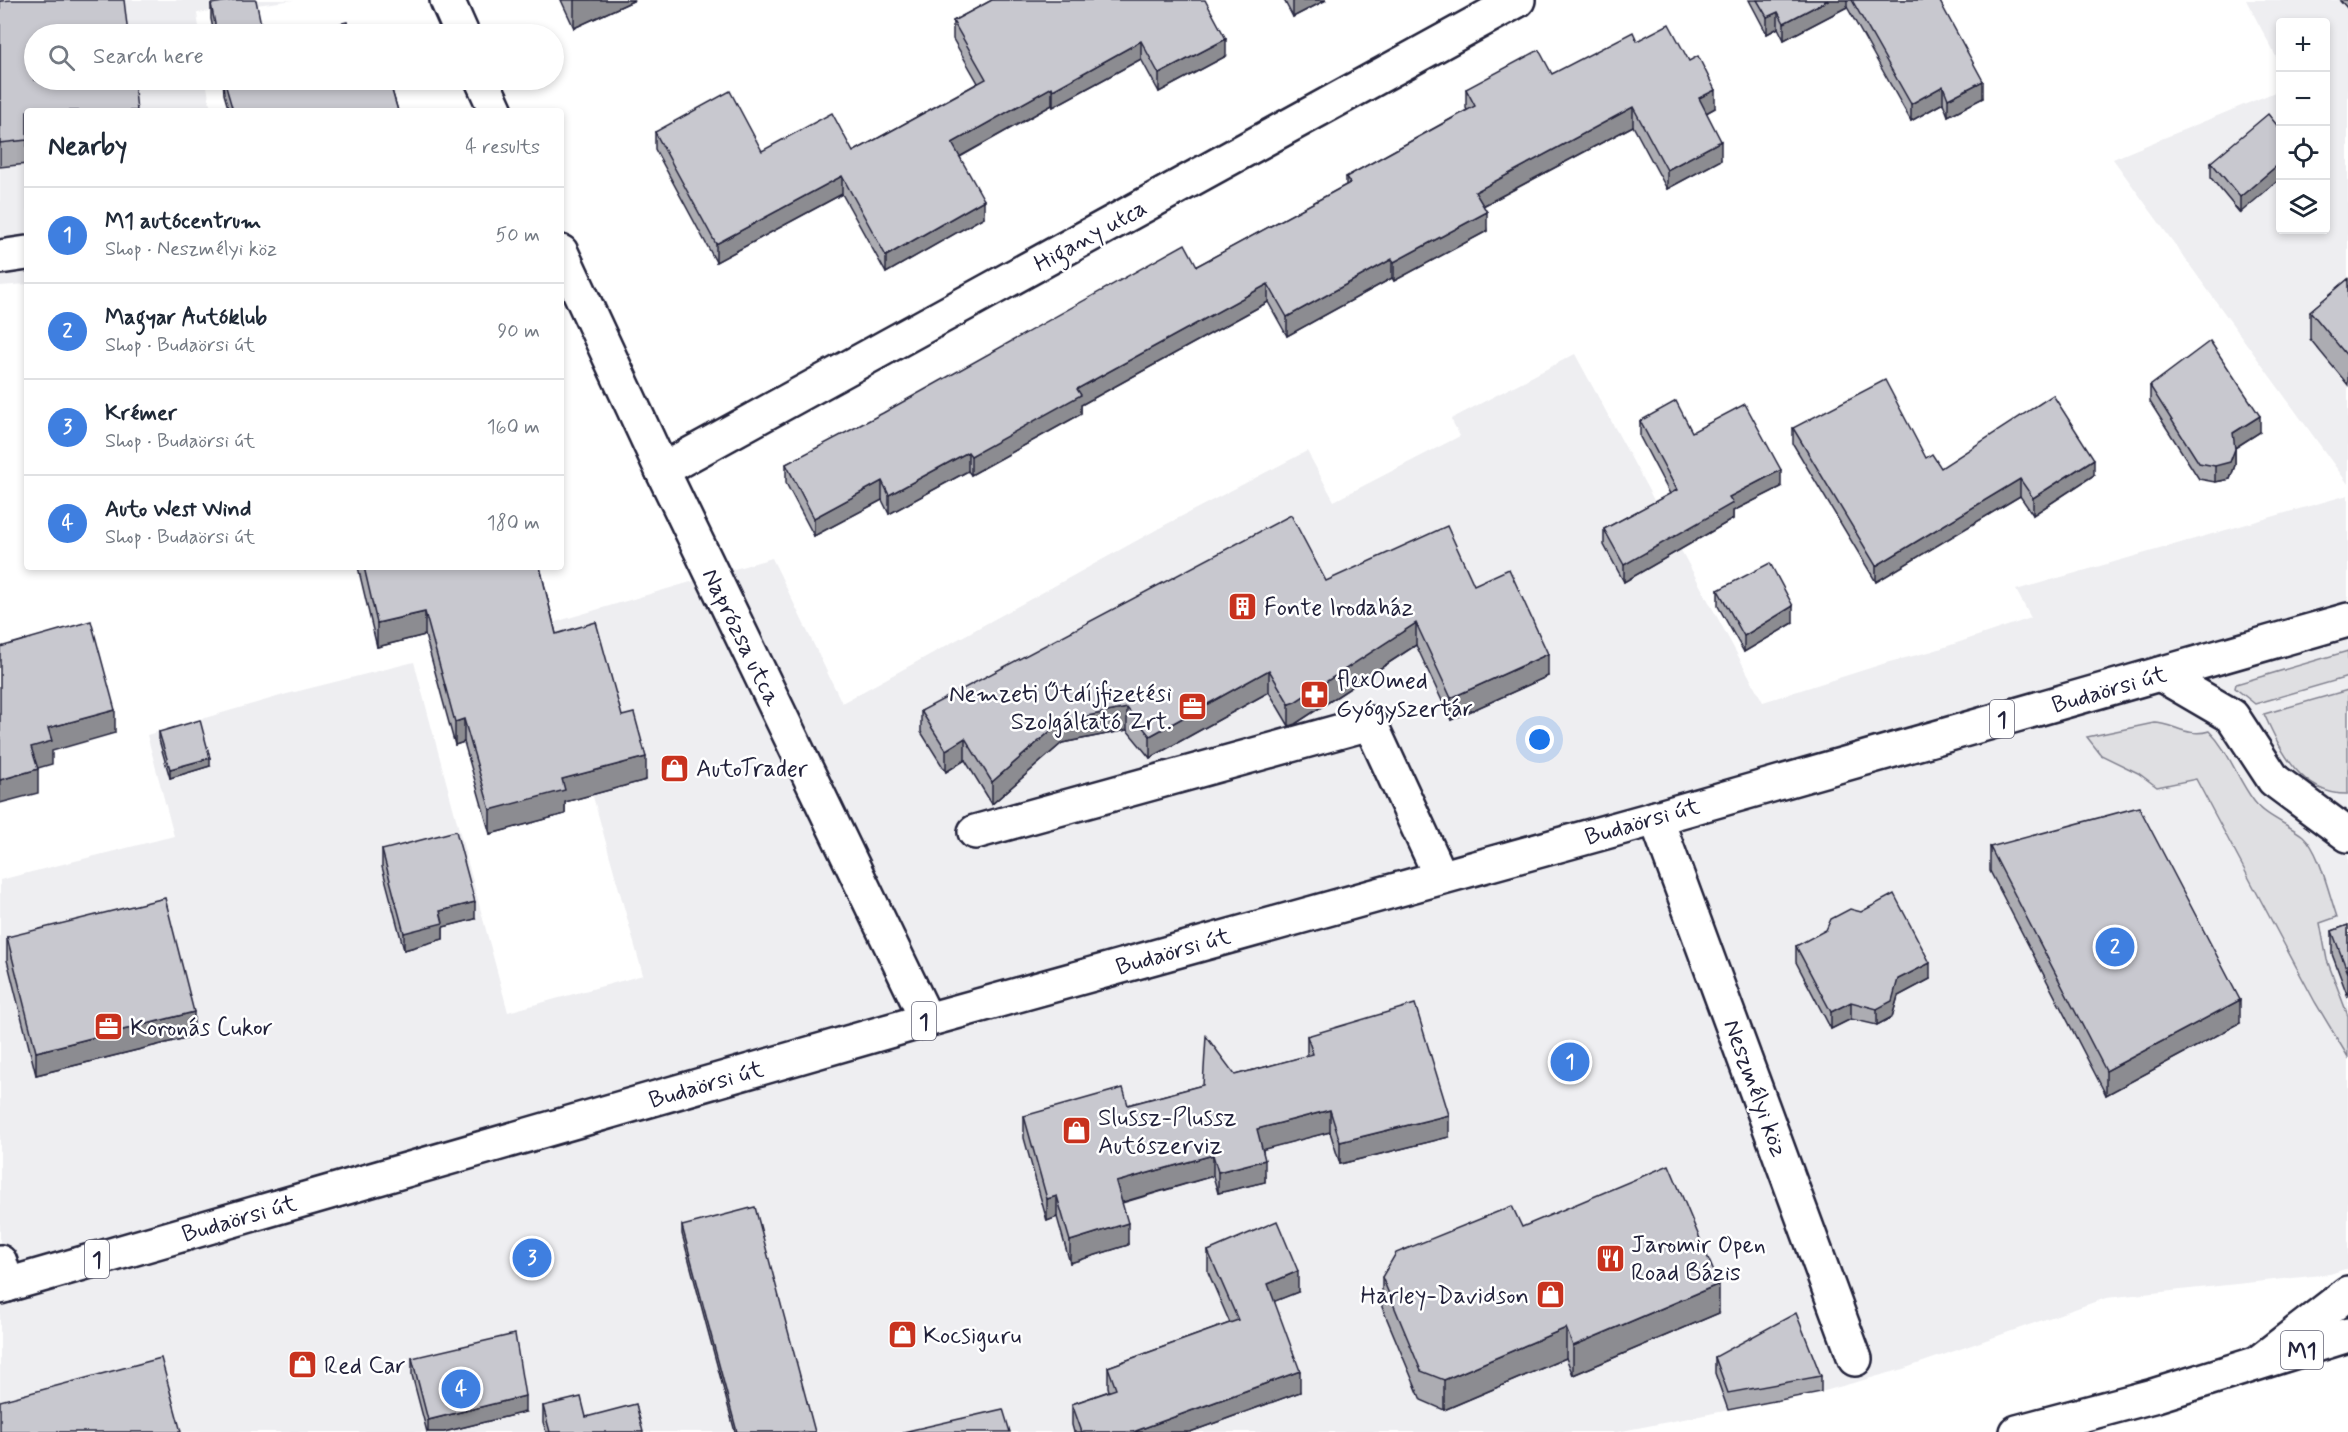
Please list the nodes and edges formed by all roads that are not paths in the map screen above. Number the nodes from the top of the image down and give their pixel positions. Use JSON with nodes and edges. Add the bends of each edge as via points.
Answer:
{"nodes":[{"id":1,"x":447,"y":0,"type":"edge"},
{"id":2,"x":1518,"y":0,"type":"edge"},
{"id":3,"x":458,"y":24,"type":"edge"},
{"id":4,"x":487,"y":90,"type":"edge"},
{"id":5,"x":495,"y":108,"type":"edge"},
{"id":6,"x":24,"y":253,"type":"edge"},
{"id":7,"x":0,"y":257,"type":"edge"},
{"id":8,"x":564,"y":258,"type":"edge"},
{"id":9,"x":662,"y":470,"type":"junction"},
{"id":10,"x":2348,"y":620,"type":"edge"},
{"id":11,"x":2160,"y":674,"type":"junction"},
{"id":12,"x":1656,"y":818,"type":"junction"},
{"id":13,"x":975,"y":832,"type":"dead end"},
{"id":14,"x":2348,"y":835,"type":"edge"},
{"id":15,"x":1441,"y":877,"type":"junction"},
{"id":16,"x":927,"y":1020,"type":"junction"},
{"id":17,"x":2,"y":1278,"type":"edge"},
{"id":18,"x":2348,"y":1293,"type":"edge"},
{"id":19,"x":2348,"y":1335,"type":"edge"},
{"id":20,"x":1856,"y":1359,"type":"dead end"},
{"id":21,"x":2256,"y":1364,"type":"junction"},
{"id":22,"x":2017,"y":1432,"type":"edge"}],
"edges":[{"from":1,"to":3,"type":"main road"},
{"from":2,"to":9,"type":"main road","name":"Higany utca"},
{"from":4,"to":5,"type":"main road"},
{"from":6,"to":7,"type":"main road"},
{"from":8,"to":9,"type":"main road","name":"Naprózsa utca"},
{"from":9,"to":16,"type":"main road","name":"Naprózsa utca"},
{"from":10,"to":11,"type":"main road","name":"Budaörsi út","number":"1"},
{"from":11,"to":12,"type":"main road","name":"Budaörsi út","number":"1"},
{"from":11,"to":14,"type":"main road","via":[[2232,716],[2274,780]]},
{"from":12,"to":15,"type":"main road","name":"Budaörsi út","number":"1"},
{"from":12,"to":20,"type":"main road","name":"Neszmélyi köz"},
{"from":13,"to":15,"type":"main road","via":[[1370,723]]},
{"from":15,"to":16,"type":"main road","name":"Budaörsi út","number":"1"},
{"from":16,"to":17,"type":"main road","name":"Budaörsi út","number":"1"},
{"from":18,"to":21,"type":"main road"},
{"from":19,"to":21,"type":"main road","number":"M1"},
{"from":21,"to":22,"type":"main road","number":"M1"}]}
